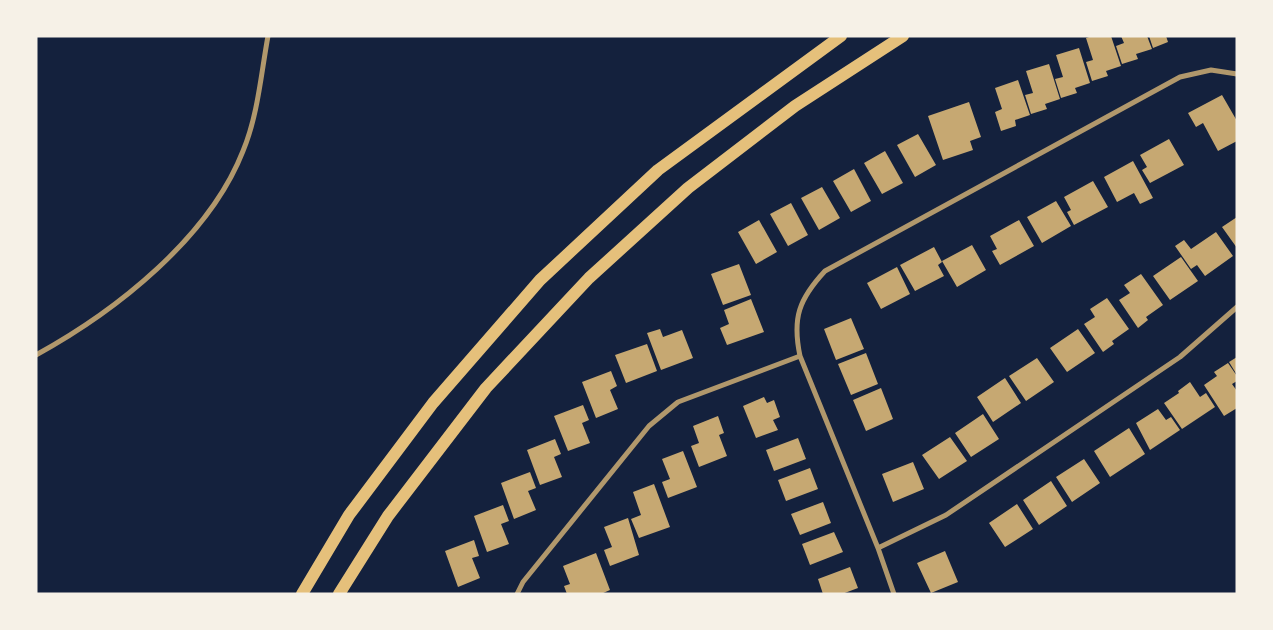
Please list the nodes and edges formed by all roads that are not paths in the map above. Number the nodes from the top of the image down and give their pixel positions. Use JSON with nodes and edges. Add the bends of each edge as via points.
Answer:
{"nodes":[{"id":1,"x":268,"y":36,"type":"edge"},
{"id":2,"x":841,"y":36,"type":"edge"},
{"id":3,"x":904,"y":36,"type":"edge"},
{"id":4,"x":1237,"y":74,"type":"edge"},
{"id":5,"x":1237,"y":307,"type":"edge"},
{"id":6,"x":36,"y":355,"type":"edge"},
{"id":7,"x":800,"y":356,"type":"junction"},
{"id":8,"x":878,"y":548,"type":"junction"},
{"id":9,"x":302,"y":594,"type":"edge"},
{"id":10,"x":338,"y":594,"type":"edge"},
{"id":11,"x":517,"y":594,"type":"edge"},
{"id":12,"x":894,"y":594,"type":"edge"}],
"edges":[{"from":1,"to":6,"type":"street","via":[[244,150],[214,204],[156,270],[116,304]]},
{"from":2,"to":9,"type":"main road","via":[[658,170],[540,280],[433,403],[349,515]]},
{"from":3,"to":10,"type":"main road","via":[[796,106],[696,182],[589,278],[486,388],[388,516]]},
{"from":4,"to":7,"type":"street","via":[[1211,70],[1180,77],[825,271],[803,298],[797,315]]},
{"from":5,"to":8,"type":"street","via":[[1180,357],[946,515]]},
{"from":7,"to":8,"type":"street"},
{"from":7,"to":11,"type":"street","via":[[678,402],[663,412],[523,582]]},
{"from":8,"to":12,"type":"street"}]}
